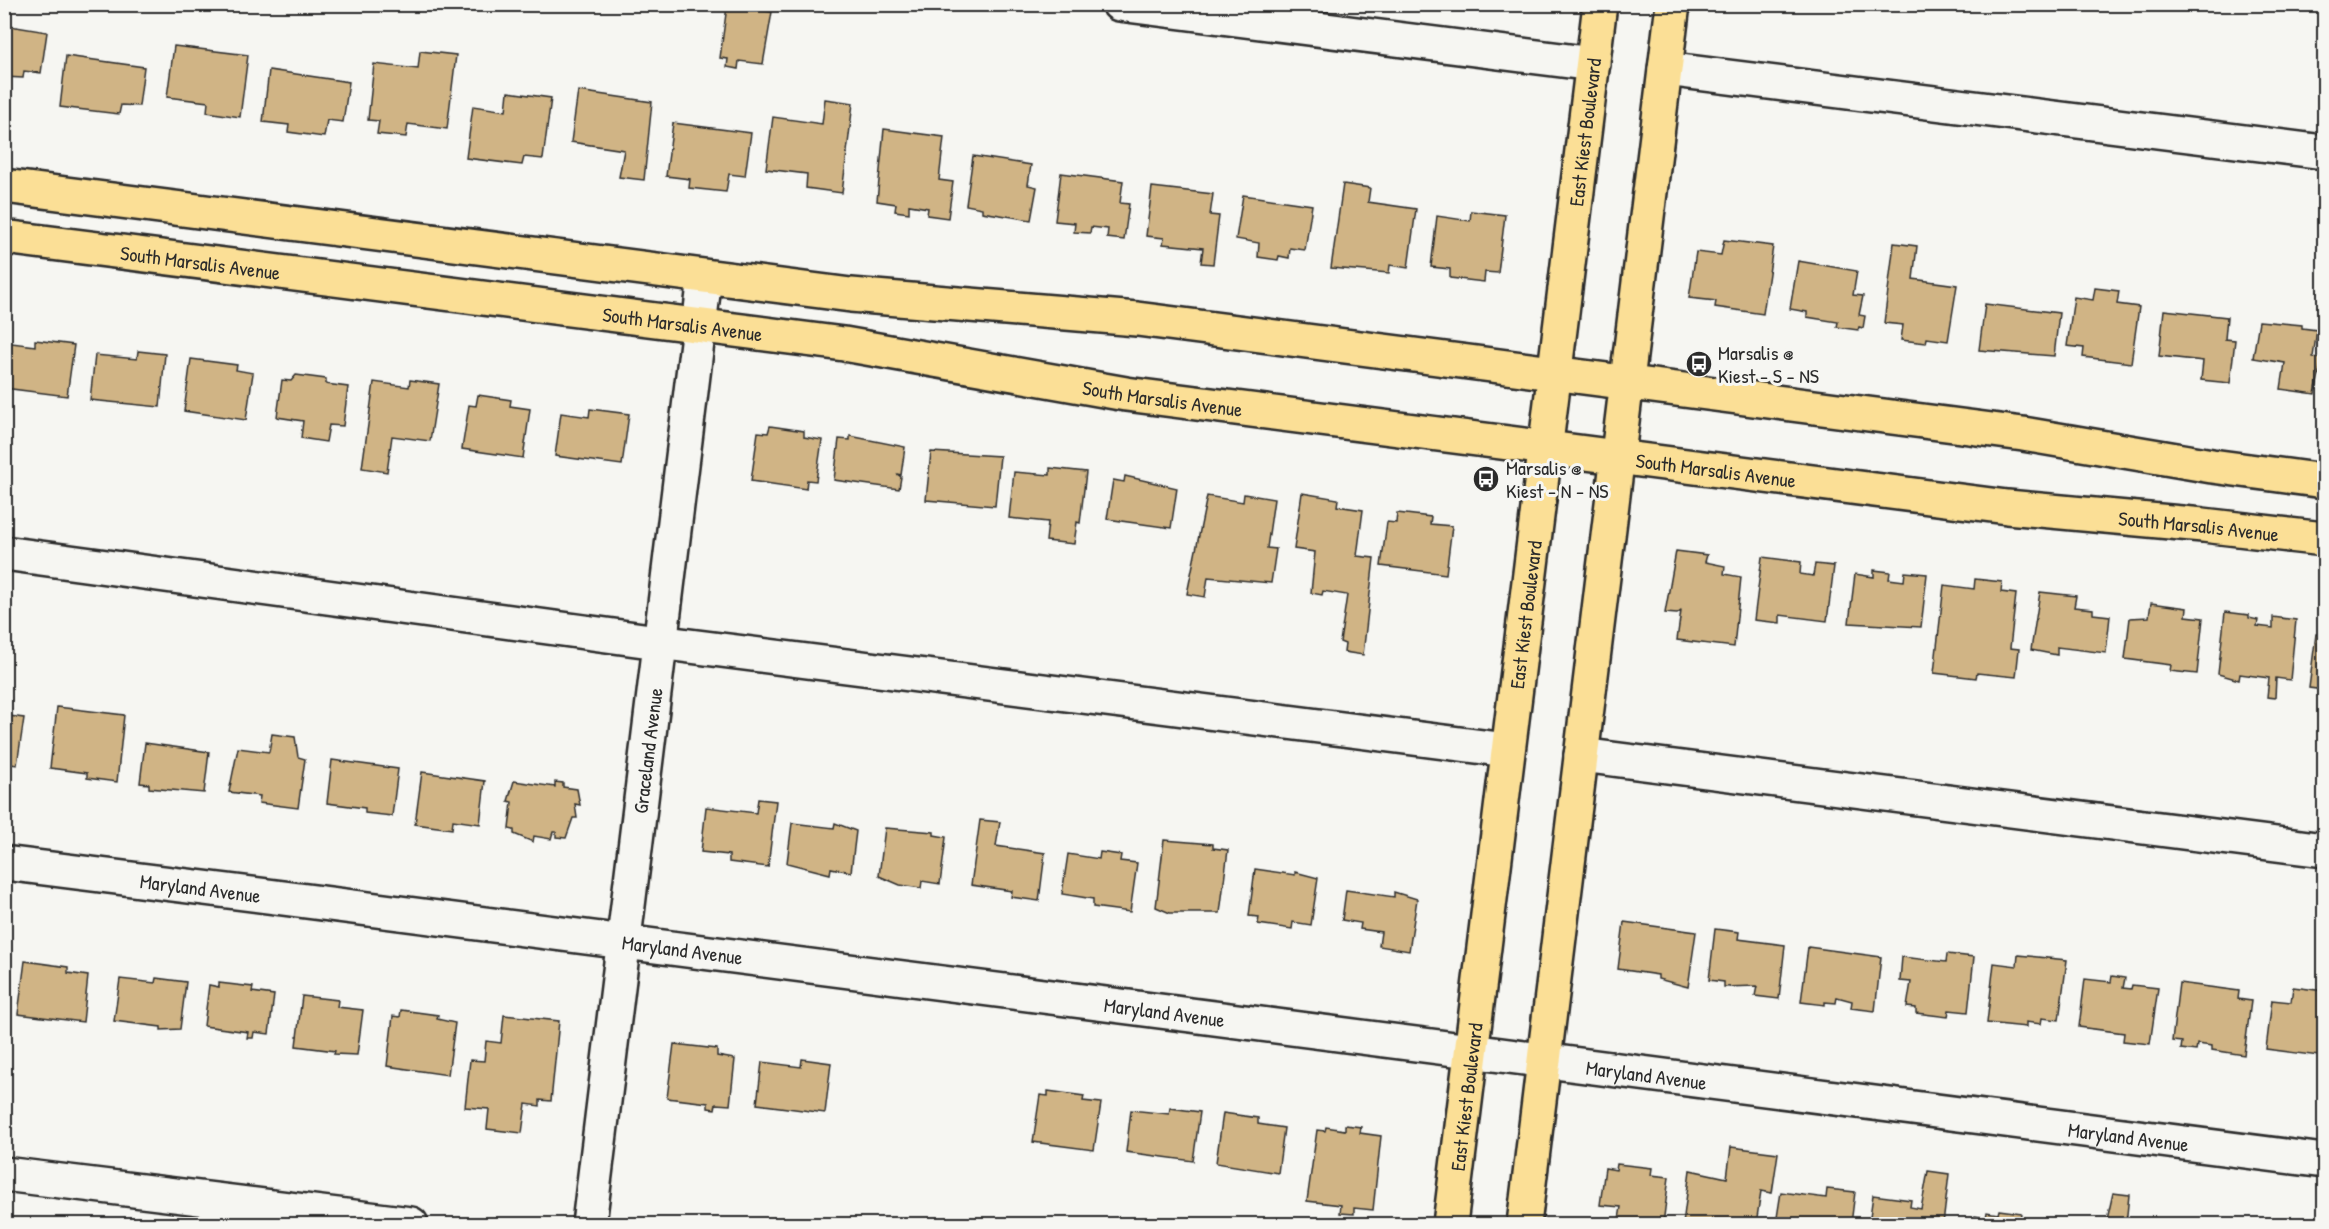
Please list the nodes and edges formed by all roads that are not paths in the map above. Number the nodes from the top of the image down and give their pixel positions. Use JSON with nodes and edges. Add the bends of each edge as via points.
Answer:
{"nodes":[{"id":1,"x":1119,"y":4,"type":"edge"},
{"id":2,"x":1600,"y":4,"type":"edge"},
{"id":3,"x":1673,"y":4,"type":"edge"},
{"id":4,"x":1593,"y":64,"type":"junction"},
{"id":5,"x":1665,"y":69,"type":"junction"},
{"id":6,"x":2325,"y":152,"type":"edge"},
{"id":7,"x":4,"y":186,"type":"edge"},
{"id":8,"x":4,"y":237,"type":"edge"},
{"id":9,"x":705,"y":277,"type":"junction"},
{"id":10,"x":699,"y":325,"type":"junction"},
{"id":11,"x":1553,"y":373,"type":"junction"},
{"id":12,"x":1626,"y":382,"type":"junction"},
{"id":13,"x":1544,"y":448,"type":"junction"},
{"id":14,"x":1617,"y":457,"type":"junction"},
{"id":15,"x":2325,"y":481,"type":"edge"},
{"id":16,"x":2325,"y":539,"type":"edge"},
{"id":17,"x":4,"y":553,"type":"edge"},
{"id":18,"x":658,"y":642,"type":"junction"},
{"id":19,"x":1507,"y":750,"type":"junction"},
{"id":20,"x":1581,"y":755,"type":"junction"},
{"id":21,"x":2325,"y":850,"type":"edge"},
{"id":22,"x":4,"y":863,"type":"edge"},
{"id":23,"x":624,"y":940,"type":"junction"},
{"id":24,"x":1471,"y":1051,"type":"junction"},
{"id":25,"x":1544,"y":1062,"type":"junction"},
{"id":26,"x":2325,"y":1161,"type":"edge"},
{"id":27,"x":4,"y":1174,"type":"edge"},
{"id":28,"x":411,"y":1224,"type":"edge"},
{"id":29,"x":589,"y":1224,"type":"edge"},
{"id":30,"x":1449,"y":1224,"type":"edge"},
{"id":31,"x":1524,"y":1224,"type":"edge"}],
"edges":[{"from":1,"to":4,"type":"street"},
{"from":2,"to":4,"type":"main road","name":"East Kiest Boulevard"},
{"from":3,"to":5,"type":"main road"},
{"from":4,"to":11,"type":"main road","name":"East Kiest Boulevard"},
{"from":5,"to":6,"type":"street"},
{"from":5,"to":12,"type":"main road"},
{"from":7,"to":9,"type":"main road"},
{"from":8,"to":10,"type":"main road","name":"South Marsalis Avenue"},
{"from":9,"to":10,"type":"street","name":"Graceland Avenue"},
{"from":9,"to":11,"type":"main road","via":[[851,295],[1137,319]]},
{"from":10,"to":13,"type":"main road","name":"South Marsalis Avenue","via":[[844,344],[1126,394]]},
{"from":10,"to":18,"type":"street","name":"Graceland Avenue"},
{"from":11,"to":12,"type":"main road"},
{"from":11,"to":13,"type":"main road","name":"East Kiest Boulevard"},
{"from":12,"to":14,"type":"main road"},
{"from":12,"to":15,"type":"main road","via":[[2023,434]]},
{"from":13,"to":14,"type":"main road","name":"South Marsalis Avenue"},
{"from":13,"to":19,"type":"main road","name":"East Kiest Boulevard"},
{"from":14,"to":16,"type":"main road","name":"South Marsalis Avenue","via":[[2007,507]]},
{"from":14,"to":20,"type":"main road"},
{"from":17,"to":18,"type":"street"},
{"from":18,"to":19,"type":"street"},
{"from":18,"to":23,"type":"street","name":"Graceland Avenue"},
{"from":19,"to":24,"type":"main road","name":"East Kiest Boulevard"},
{"from":20,"to":21,"type":"street"},
{"from":20,"to":25,"type":"main road"},
{"from":22,"to":23,"type":"street","name":"Maryland Avenue"},
{"from":23,"to":24,"type":"street","name":"Maryland Avenue"},
{"from":23,"to":29,"type":"street","name":"Graceland Avenue"},
{"from":24,"to":25,"type":"street","name":"Maryland Avenue"},
{"from":24,"to":30,"type":"main road","name":"East Kiest Boulevard"},
{"from":25,"to":26,"type":"street","name":"Maryland Avenue"},
{"from":25,"to":31,"type":"main road"},
{"from":27,"to":28,"type":"street"}]}
